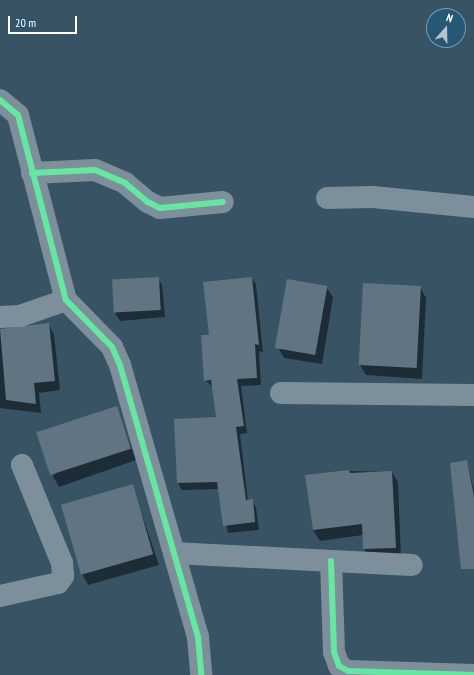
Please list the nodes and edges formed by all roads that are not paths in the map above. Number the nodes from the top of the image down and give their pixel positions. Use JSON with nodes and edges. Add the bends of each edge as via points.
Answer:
{"nodes":[{"id":1,"x":0,"y":100,"type":"edge"},
{"id":2,"x":32,"y":173,"type":"junction"},
{"id":3,"x":327,"y":198,"type":"dead end"},
{"id":4,"x":223,"y":202,"type":"dead end"},
{"id":5,"x":474,"y":207,"type":"edge"},
{"id":6,"x":66,"y":300,"type":"junction"},
{"id":7,"x":0,"y":317,"type":"edge"},
{"id":8,"x":281,"y":392,"type":"dead end"},
{"id":9,"x":474,"y":395,"type":"edge"},
{"id":10,"x":22,"y":465,"type":"dead end"},
{"id":11,"x":174,"y":553,"type":"junction"},
{"id":12,"x":330,"y":561,"type":"junction"},
{"id":13,"x":412,"y":565,"type":"dead end"},
{"id":14,"x":0,"y":596,"type":"edge"},
{"id":15,"x":402,"y":674,"type":"edge"},
{"id":16,"x":201,"y":675,"type":"edge"},
{"id":17,"x":474,"y":675,"type":"edge"}],
"edges":[{"from":1,"to":2,"type":"street","via":[[18,115]]},
{"from":2,"to":4,"type":"street","via":[[95,170],[125,183],[148,202],[160,208]]},
{"from":2,"to":6,"type":"street"},
{"from":3,"to":5,"type":"street","via":[[373,197]]},
{"from":6,"to":7,"type":"street","via":[[20,316]]},
{"from":6,"to":11,"type":"street","via":[[112,347],[120,365]]},
{"from":8,"to":9,"type":"street"},
{"from":10,"to":14,"type":"street","via":[[62,563],[63,576],[58,582]]},
{"from":11,"to":12,"type":"street"},
{"from":11,"to":16,"type":"street","via":[[198,637]]},
{"from":12,"to":13,"type":"street"},
{"from":12,"to":15,"type":"street","via":[[334,652],[339,666],[348,671]]},
{"from":15,"to":17,"type":"street"}]}
